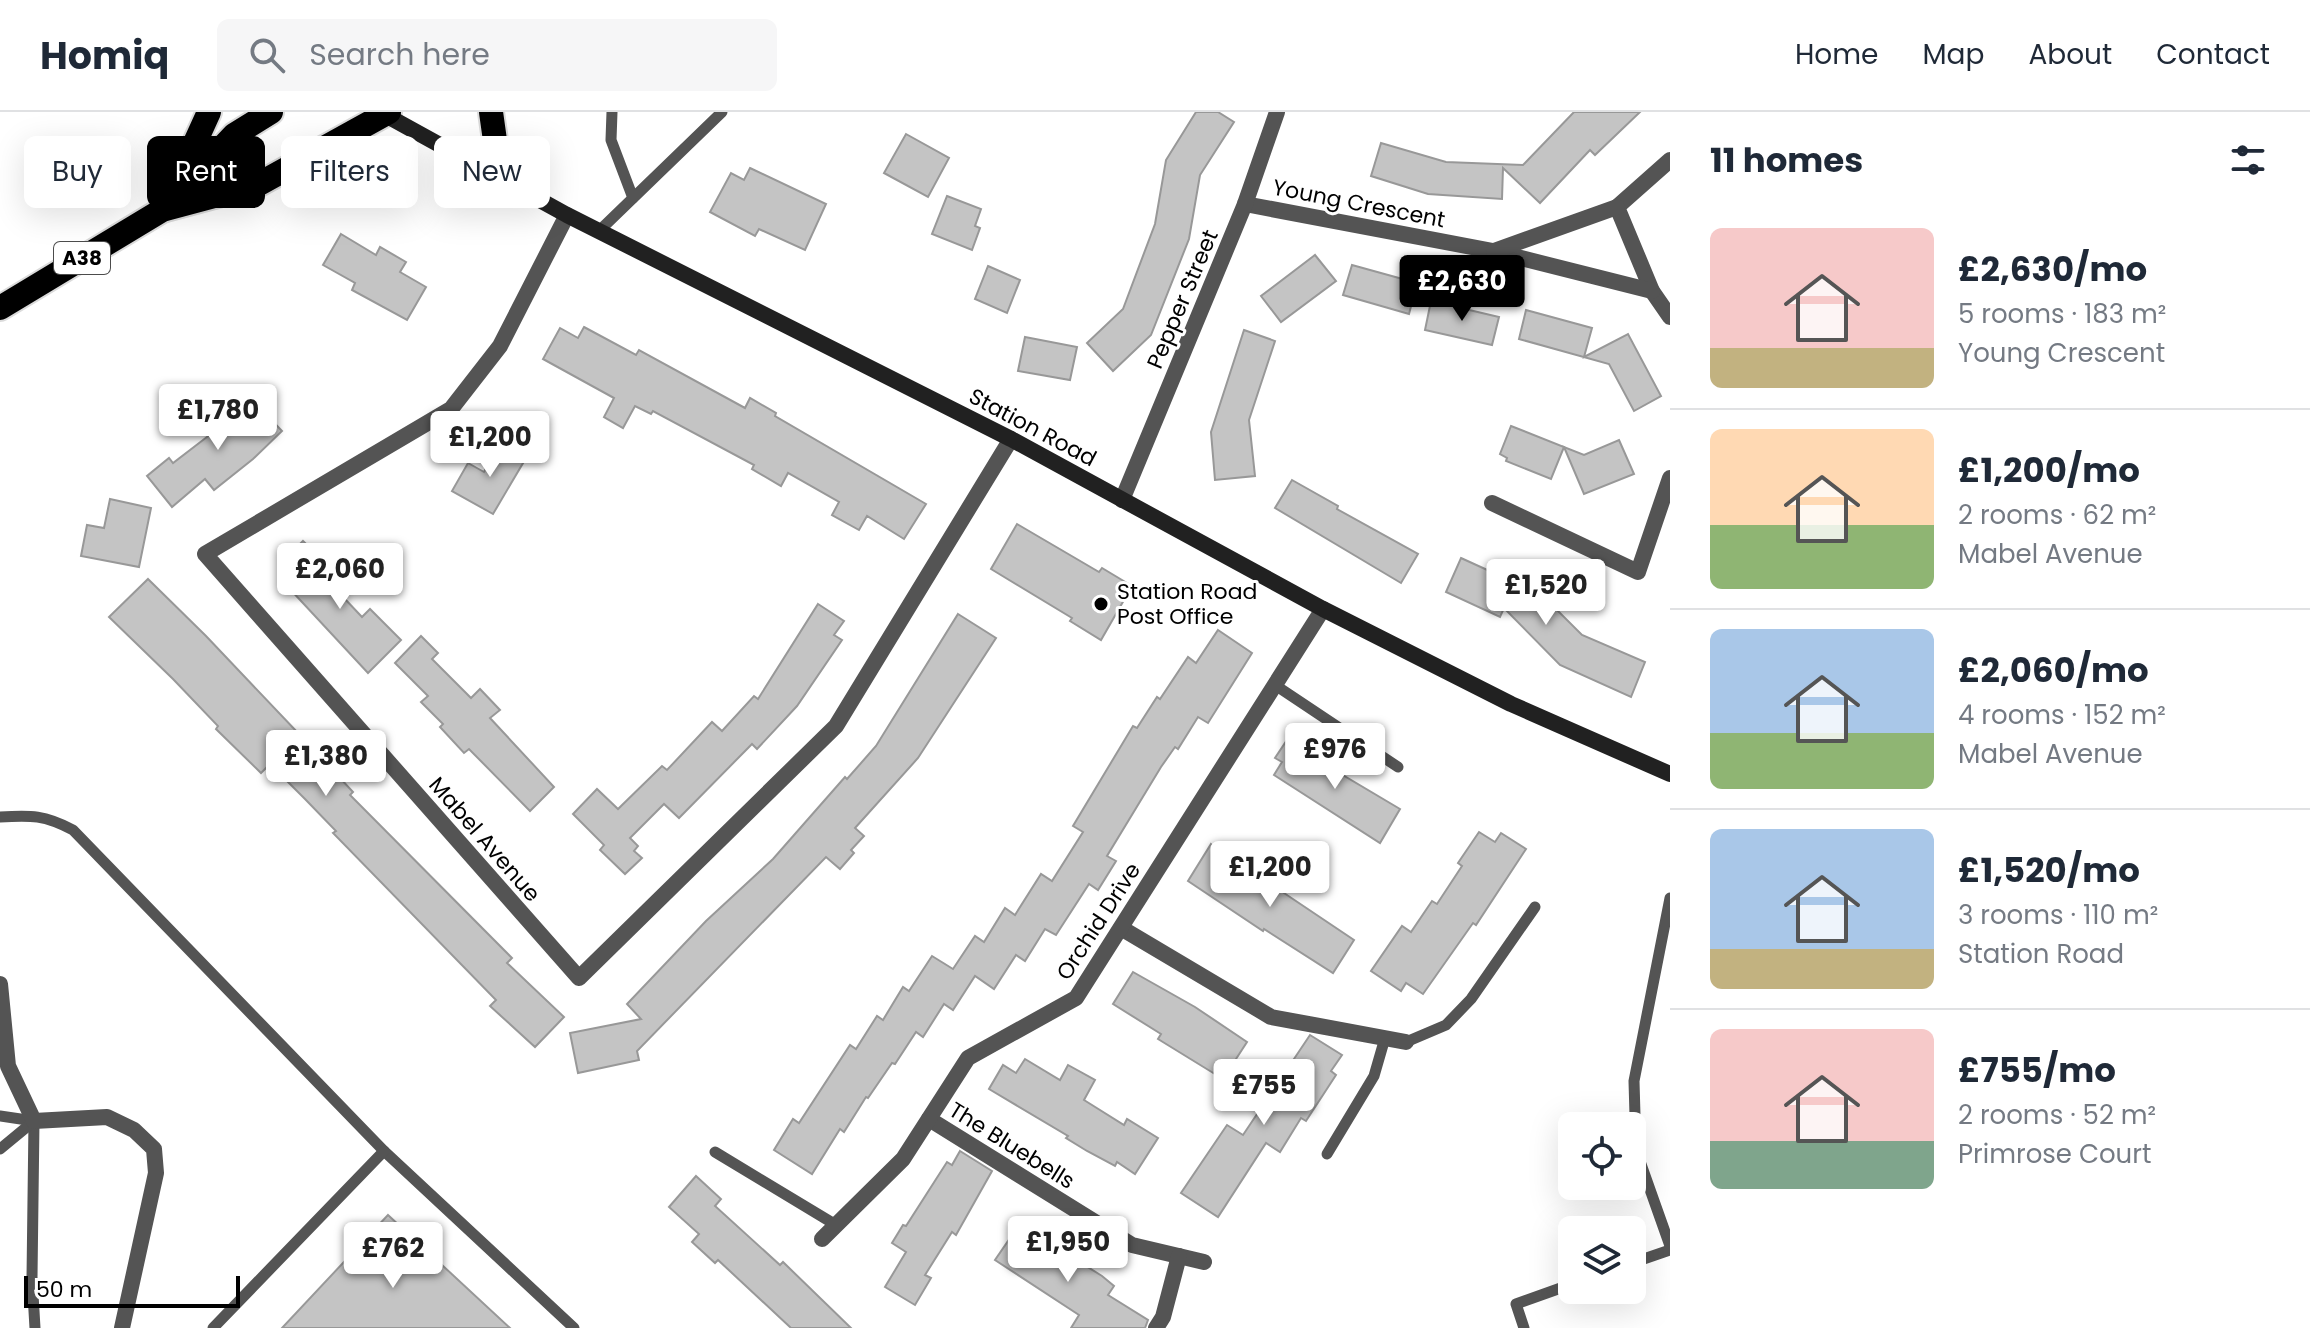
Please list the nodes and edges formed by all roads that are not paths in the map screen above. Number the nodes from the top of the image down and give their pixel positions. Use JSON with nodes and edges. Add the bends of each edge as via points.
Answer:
{"nodes":[{"id":1,"x":209,"y":112,"type":"edge"},
{"id":2,"x":271,"y":112,"type":"edge"},
{"id":3,"x":491,"y":112,"type":"edge"},
{"id":4,"x":612,"y":112,"type":"edge"},
{"id":5,"x":722,"y":112,"type":"edge"},
{"id":6,"x":1277,"y":112,"type":"edge"},
{"id":7,"x":384,"y":113,"type":"edge"},
{"id":8,"x":494,"y":136,"type":"edge"},
{"id":9,"x":434,"y":140,"type":"edge"},
{"id":10,"x":1670,"y":160,"type":"edge"},
{"id":11,"x":633,"y":198,"type":"junction"},
{"id":12,"x":1245,"y":204,"type":"junction"},
{"id":13,"x":550,"y":205,"type":"edge"},
{"id":14,"x":1617,"y":207,"type":"junction"},
{"id":15,"x":164,"y":209,"type":"junction"},
{"id":16,"x":567,"y":215,"type":"junction"},
{"id":17,"x":599,"y":231,"type":"junction"},
{"id":18,"x":1493,"y":251,"type":"junction"},
{"id":19,"x":1652,"y":291,"type":"junction"},
{"id":20,"x":0,"y":308,"type":"edge"},
{"id":21,"x":1670,"y":317,"type":"edge"},
{"id":22,"x":1011,"y":439,"type":"junction"},
{"id":23,"x":1670,"y":478,"type":"edge"},
{"id":24,"x":1122,"y":500,"type":"junction"},
{"id":25,"x":1492,"y":503,"type":"dead end"},
{"id":26,"x":1323,"y":609,"type":"junction"},
{"id":27,"x":1275,"y":685,"type":"junction"},
{"id":28,"x":1398,"y":767,"type":"dead end"},
{"id":29,"x":1670,"y":774,"type":"edge"},
{"id":30,"x":0,"y":817,"type":"edge"},
{"id":31,"x":1670,"y":898,"type":"edge"},
{"id":32,"x":1535,"y":907,"type":"dead end"},
{"id":33,"x":1121,"y":928,"type":"junction"},
{"id":34,"x":0,"y":984,"type":"edge"},
{"id":35,"x":1385,"y":1038,"type":"junction"},
{"id":36,"x":1406,"y":1042,"type":"joint"},
{"id":37,"x":0,"y":1116,"type":"edge"},
{"id":38,"x":929,"y":1119,"type":"junction"},
{"id":39,"x":34,"y":1121,"type":"junction"},
{"id":40,"x":0,"y":1149,"type":"edge"},
{"id":41,"x":384,"y":1151,"type":"junction"},
{"id":42,"x":715,"y":1152,"type":"dead end"},
{"id":43,"x":1327,"y":1154,"type":"dead end"},
{"id":44,"x":836,"y":1225,"type":"junction"},
{"id":45,"x":822,"y":1239,"type":"dead end"},
{"id":46,"x":1670,"y":1248,"type":"edge"},
{"id":47,"x":1179,"y":1256,"type":"junction"},
{"id":48,"x":1646,"y":1257,"type":"edge"},
{"id":49,"x":1204,"y":1262,"type":"dead end"},
{"id":50,"x":1558,"y":1289,"type":"edge"},
{"id":51,"x":35,"y":1328,"type":"edge"},
{"id":52,"x":122,"y":1328,"type":"edge"},
{"id":53,"x":213,"y":1328,"type":"edge"},
{"id":54,"x":574,"y":1328,"type":"edge"},
{"id":55,"x":1156,"y":1328,"type":"edge"},
{"id":56,"x":1524,"y":1328,"type":"edge"}],
"edges":[{"from":1,"to":15,"type":"highway"},
{"from":2,"to":15,"type":"highway","number":"A38","via":[[234,135]]},
{"from":3,"to":8,"type":"highway"},
{"from":4,"to":11,"type":"lane","via":[[611,140]]},
{"from":5,"to":11,"type":"lane"},
{"from":6,"to":12,"type":"street","name":"Pepper Street"},
{"from":7,"to":9,"type":"main road","name":"Station Road"},
{"from":7,"to":15,"type":"highway","number":"A38","via":[[259,184]]},
{"from":10,"to":14,"type":"street"},
{"from":11,"to":17,"type":"lane"},
{"from":12,"to":18,"type":"street","name":"Young Crescent"},
{"from":12,"to":24,"type":"street","name":"Pepper Street"},
{"from":13,"to":16,"type":"main road","name":"Station Road"},
{"from":14,"to":18,"type":"street"},
{"from":14,"to":19,"type":"street"},
{"from":15,"to":20,"type":"highway","number":"A38"},
{"from":16,"to":17,"type":"main road","name":"Station Road"},
{"from":16,"to":22,"type":"street","name":"Mabel Avenue","via":[[500,346],[451,409],[205,554],[579,978],[836,726]]},
{"from":17,"to":22,"type":"main road","name":"Station Road"},
{"from":18,"to":19,"type":"street","name":"Young Crescent"},
{"from":19,"to":21,"type":"street"},
{"from":22,"to":24,"type":"main road","name":"Station Road"},
{"from":23,"to":25,"type":"street","via":[[1638,572]]},
{"from":24,"to":26,"type":"main road","name":"Station Road"},
{"from":26,"to":27,"type":"street","name":"Orchid Drive"},
{"from":26,"to":29,"type":"main road","name":"Station Road","via":[[1511,704]]},
{"from":27,"to":28,"type":"lane"},
{"from":27,"to":33,"type":"street","name":"Orchid Drive"},
{"from":30,"to":41,"type":"lane","via":[[35,815],[73,830]]},
{"from":31,"to":46,"type":"lane","via":[[1634,1081],[1636,1150]]},
{"from":32,"to":36,"type":"lane","via":[[1471,999],[1446,1025]]},
{"from":33,"to":35,"type":"street","via":[[1271,1017]]},
{"from":33,"to":38,"type":"street","name":"Orchid Drive","via":[[1076,998],[968,1058]]},
{"from":34,"to":39,"type":"street","via":[[8,1066]]},
{"from":35,"to":36,"type":"street"},
{"from":35,"to":43,"type":"lane","via":[[1374,1076]]},
{"from":37,"to":39,"type":"lane"},
{"from":38,"to":44,"type":"street","name":"Orchid Drive","via":[[903,1159]]},
{"from":38,"to":47,"type":"street","name":"The Bluebells","via":[[1132,1245]]},
{"from":39,"to":40,"type":"lane"},
{"from":39,"to":51,"type":"lane"},
{"from":39,"to":52,"type":"street","via":[[107,1117],[134,1130],[154,1149],[156,1173]]},
{"from":41,"to":53,"type":"lane"},
{"from":41,"to":54,"type":"lane"},
{"from":42,"to":44,"type":"lane"},
{"from":44,"to":45,"type":"street","name":"Orchid Drive"},
{"from":46,"to":48,"type":"lane"},
{"from":47,"to":49,"type":"street","name":"The Bluebells"},
{"from":47,"to":55,"type":"street"},
{"from":50,"to":56,"type":"lane","via":[[1516,1304]]}]}
